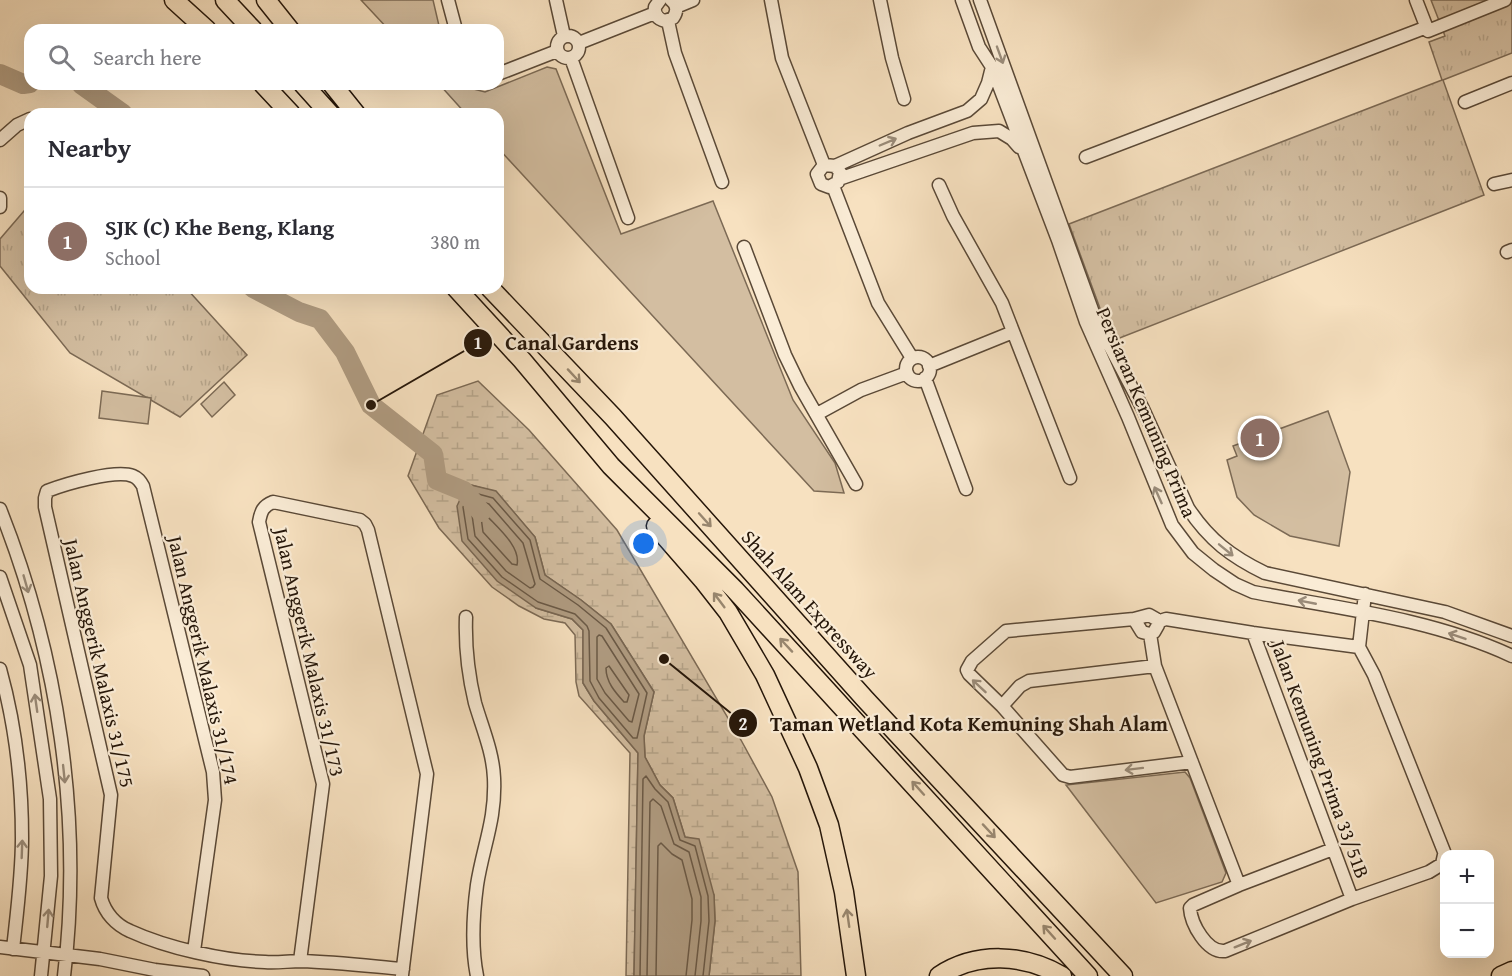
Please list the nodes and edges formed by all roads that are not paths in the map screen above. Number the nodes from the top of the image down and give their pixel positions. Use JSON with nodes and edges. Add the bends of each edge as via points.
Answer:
{"nodes":[{"id":1,"x":174,"y":0,"type":"edge"},
{"id":2,"x":187,"y":0,"type":"edge"},
{"id":3,"x":225,"y":0,"type":"edge"},
{"id":4,"x":266,"y":0,"type":"edge"},
{"id":5,"x":448,"y":0,"type":"edge"},
{"id":6,"x":556,"y":0,"type":"edge"},
{"id":7,"x":660,"y":0,"type":"edge"},
{"id":8,"x":693,"y":0,"type":"edge"},
{"id":9,"x":771,"y":0,"type":"edge"},
{"id":10,"x":880,"y":0,"type":"edge"},
{"id":11,"x":962,"y":0,"type":"edge"},
{"id":12,"x":980,"y":0,"type":"edge"},
{"id":13,"x":1416,"y":0,"type":"edge"},
{"id":14,"x":1505,"y":0,"type":"edge"},
{"id":15,"x":674,"y":3,"type":"edge"},
{"id":16,"x":655,"y":14,"type":"junction"},
{"id":17,"x":668,"y":21,"type":"junction"},
{"id":18,"x":200,"y":24,"type":"edge"},
{"id":19,"x":208,"y":24,"type":"edge"},
{"id":20,"x":247,"y":24,"type":"edge"},
{"id":21,"x":285,"y":24,"type":"edge"},
{"id":22,"x":454,"y":24,"type":"edge"},
{"id":23,"x":1426,"y":27,"type":"junction"},
{"id":24,"x":564,"y":36,"type":"junction"},
{"id":25,"x":579,"y":43,"type":"junction"},
{"id":26,"x":557,"y":51,"type":"junction"},
{"id":27,"x":571,"y":58,"type":"junction"},
{"id":28,"x":992,"y":67,"type":"junction"},
{"id":29,"x":504,"y":72,"type":"edge"},
{"id":30,"x":1512,"y":82,"type":"edge"},
{"id":31,"x":268,"y":90,"type":"edge"},
{"id":32,"x":308,"y":90,"type":"edge"},
{"id":33,"x":337,"y":90,"type":"edge"},
{"id":34,"x":904,"y":99,"type":"dead end"},
{"id":35,"x":1464,"y":102,"type":"dead end"},
{"id":36,"x":285,"y":108,"type":"edge"},
{"id":37,"x":325,"y":108,"type":"edge"},
{"id":38,"x":351,"y":108,"type":"edge"},
{"id":39,"x":24,"y":122,"type":"edge"},
{"id":40,"x":935,"y":124,"type":"junction"},
{"id":41,"x":0,"y":140,"type":"edge"},
{"id":42,"x":943,"y":143,"type":"junction"},
{"id":43,"x":1086,"y":157,"type":"dead end"},
{"id":44,"x":1028,"y":161,"type":"junction"},
{"id":45,"x":830,"y":165,"type":"junction"},
{"id":46,"x":1512,"y":180,"type":"edge"},
{"id":47,"x":722,"y":182,"type":"dead end"},
{"id":48,"x":836,"y":182,"type":"junction"},
{"id":49,"x":1494,"y":184,"type":"dead end"},
{"id":50,"x":939,"y":185,"type":"dead end"},
{"id":51,"x":0,"y":198,"type":"edge"},
{"id":52,"x":0,"y":207,"type":"edge"},
{"id":53,"x":628,"y":218,"type":"dead end"},
{"id":54,"x":744,"y":247,"type":"dead end"},
{"id":55,"x":462,"y":294,"type":"edge"},
{"id":56,"x":497,"y":294,"type":"edge"},
{"id":57,"x":1013,"y":332,"type":"junction"},
{"id":58,"x":912,"y":358,"type":"junction"},
{"id":59,"x":929,"y":366,"type":"junction"},
{"id":60,"x":907,"y":373,"type":"junction"},
{"id":61,"x":925,"y":378,"type":"junction"},
{"id":62,"x":1134,"y":392,"type":"junction"},
{"id":63,"x":1120,"y":398,"type":"junction"},
{"id":64,"x":817,"y":414,"type":"junction"},
{"id":65,"x":612,"y":466,"type":"junction"},
{"id":66,"x":1070,"y":478,"type":"dead end"},
{"id":67,"x":856,"y":484,"type":"dead end"},
{"id":68,"x":143,"y":486,"type":"joint"},
{"id":69,"x":966,"y":489,"type":"dead end"},
{"id":70,"x":0,"y":509,"type":"edge"},
{"id":71,"x":0,"y":577,"type":"edge"},
{"id":72,"x":1365,"y":594,"type":"junction"},
{"id":73,"x":1364,"y":613,"type":"junction"},
{"id":74,"x":466,"y":617,"type":"dead end"},
{"id":75,"x":1134,"y":619,"type":"junction"},
{"id":76,"x":1157,"y":622,"type":"junction"},
{"id":77,"x":1253,"y":633,"type":"junction"},
{"id":78,"x":1150,"y":634,"type":"junction"},
{"id":79,"x":1512,"y":636,"type":"edge"},
{"id":80,"x":1359,"y":647,"type":"junction"},
{"id":81,"x":1512,"y":656,"type":"edge"},
{"id":82,"x":1155,"y":666,"type":"junction"},
{"id":83,"x":0,"y":669,"type":"edge"},
{"id":84,"x":1002,"y":706,"type":"junction"},
{"id":85,"x":1192,"y":762,"type":"junction"},
{"id":86,"x":1333,"y":849,"type":"junction"},
{"id":87,"x":1442,"y":850,"type":"edge"},
{"id":88,"x":1440,"y":866,"type":"edge"},
{"id":89,"x":1239,"y":885,"type":"junction"},
{"id":90,"x":1352,"y":899,"type":"junction"},
{"id":91,"x":67,"y":937,"type":"junction"},
{"id":92,"x":0,"y":947,"type":"edge"},
{"id":93,"x":13,"y":949,"type":"junction"},
{"id":94,"x":1100,"y":950,"type":"junction"},
{"id":95,"x":194,"y":951,"type":"junction"},
{"id":96,"x":44,"y":953,"type":"junction"},
{"id":97,"x":66,"y":955,"type":"junction"},
{"id":98,"x":100,"y":959,"type":"junction"},
{"id":99,"x":300,"y":961,"type":"junction"},
{"id":100,"x":1512,"y":971,"type":"edge"},
{"id":101,"x":402,"y":972,"type":"edge"},
{"id":102,"x":41,"y":976,"type":"edge"},
{"id":103,"x":64,"y":976,"type":"edge"},
{"id":104,"x":203,"y":976,"type":"edge"},
{"id":105,"x":477,"y":976,"type":"edge"},
{"id":106,"x":856,"y":976,"type":"edge"},
{"id":107,"x":939,"y":976,"type":"edge"},
{"id":108,"x":1062,"y":976,"type":"edge"},
{"id":109,"x":1088,"y":976,"type":"edge"},
{"id":110,"x":1123,"y":976,"type":"edge"},
{"id":111,"x":1138,"y":976,"type":"edge"},
{"id":112,"x":1501,"y":976,"type":"edge"}],
"edges":[{"from":1,"to":18,"type":"highway"},
{"from":2,"to":19,"type":"highway"},
{"from":3,"to":20,"type":"highway"},
{"from":4,"to":21,"type":"highway"},
{"from":5,"to":22,"type":"street"},
{"from":6,"to":24,"type":"street"},
{"from":7,"to":16,"type":"street"},
{"from":8,"to":15,"type":"street"},
{"from":9,"to":45,"type":"street","via":[[782,58]]},
{"from":10,"to":34,"type":"street"},
{"from":11,"to":28,"type":"street","name":"Persiaran Kemuning Prima"},
{"from":12,"to":62,"type":"street","name":"Persiaran Kemuning Prima","one_way":true,"via":[[1095,318]]},
{"from":13,"to":23,"type":"street"},
{"from":14,"to":23,"type":"street","via":[[1428,31]]},
{"from":15,"to":17,"type":"street","via":[[675,16]]},
{"from":16,"to":17,"type":"street"},
{"from":16,"to":25,"type":"street"},
{"from":17,"to":47,"type":"street","via":[[675,53]]},
{"from":23,"to":43,"type":"street"},
{"from":24,"to":25,"type":"street"},
{"from":24,"to":26,"type":"street"},
{"from":25,"to":27,"type":"street","via":[[579,51]]},
{"from":26,"to":27,"type":"street","via":[[564,58]]},
{"from":26,"to":29,"type":"street"},
{"from":27,"to":53,"type":"street"},
{"from":28,"to":40,"type":"street","via":[[981,99],[967,111]]},
{"from":28,"to":44,"type":"street","name":"Persiaran Kemuning Prima"},
{"from":30,"to":35,"type":"street"},
{"from":31,"to":36,"type":"highway"},
{"from":32,"to":37,"type":"highway"},
{"from":33,"to":38,"type":"highway"},
{"from":39,"to":41,"type":"street"},
{"from":40,"to":42,"type":"street"},
{"from":45,"to":40,"type":"street","one_way":true},
{"from":42,"to":44,"type":"street","via":[[973,133],[999,131],[1012,139]]},
{"from":42,"to":48,"type":"street"},
{"from":44,"to":63,"type":"street","name":"Persiaran Kemuning Prima","via":[[1086,322]]},
{"from":45,"to":48,"type":"street","via":[[840,172]]},
{"from":45,"to":48,"type":"street","via":[[818,170],[819,182],[825,186]]},
{"from":46,"to":49,"type":"street"},
{"from":48,"to":58,"type":"street","via":[[879,303]]},
{"from":50,"to":57,"type":"street","via":[[1002,303]]},
{"from":51,"to":52,"type":"street"},
{"from":54,"to":64,"type":"street","via":[[785,355]]},
{"from":55,"to":65,"type":"highway"},
{"from":56,"to":94,"type":"highway","name":"Shah Alam Expressway","one_way":true,"via":[[613,417],[865,699]]},
{"from":57,"to":59,"type":"street"},
{"from":57,"to":66,"type":"street"},
{"from":58,"to":59,"type":"street","via":[[922,358]]},
{"from":58,"to":60,"type":"street","via":[[907,363]]},
{"from":59,"to":61,"type":"street"},
{"from":60,"to":61,"type":"street","via":[[915,380]]},
{"from":60,"to":64,"type":"street","via":[[861,390]]},
{"from":61,"to":69,"type":"street"},
{"from":62,"to":63,"type":"street"},
{"from":62,"to":72,"type":"street","name":"Persiaran Kemuning Prima","one_way":true,"via":[[1188,508],[1216,542],[1265,573]]},
{"from":73,"to":63,"type":"street","name":"Persiaran Kemuning Prima","one_way":true,"via":[[1253,592],[1193,553],[1172,525]]},
{"from":64,"to":67,"type":"street"},
{"from":106,"to":65,"type":"highway","one_way":true,"via":[[829,825],[808,768],[765,675],[728,612],[651,521]]},
{"from":109,"to":65,"type":"highway","one_way":true,"via":[[735,590]]},
{"from":68,"to":95,"type":"street","name":"Jalan Anggerik Malaxis 31/174","via":[[213,772],[215,800]]},
{"from":68,"to":95,"type":"street","name":"Jalan Anggerik Malaxis 31/175","via":[[136,477],[126,474],[56,487],[47,491],[45,507],[111,795],[101,898],[104,909],[128,931]]},
{"from":70,"to":91,"type":"street","one_way":true,"via":[[20,559],[47,659],[70,833]]},
{"from":96,"to":71,"type":"street","one_way":true,"via":[[51,876],[50,798],[30,665]]},
{"from":72,"to":73,"type":"street"},
{"from":72,"to":79,"type":"street","name":"Persiaran Kemuning Prima","via":[[1445,612]]},
{"from":73,"to":80,"type":"street"},
{"from":81,"to":73,"type":"street","name":"Persiaran Kemuning Prima","one_way":true,"via":[[1450,633]]},
{"from":74,"to":105,"type":"street","via":[[469,673],[494,775],[493,819],[477,884],[474,918]]},
{"from":75,"to":76,"type":"street","via":[[1149,615]]},
{"from":75,"to":78,"type":"street","via":[[1142,632]]},
{"from":84,"to":75,"type":"street","one_way":true,"via":[[967,670],[1006,631]]},
{"from":76,"to":77,"type":"street","via":[[1166,618]]},
{"from":76,"to":78,"type":"street","via":[[1156,630]]},
{"from":77,"to":80,"type":"street"},
{"from":77,"to":86,"type":"street","name":"Jalan Kemuning Prima 33/51B"},
{"from":78,"to":82,"type":"street"},
{"from":80,"to":87,"type":"street","via":[[1374,675]]},
{"from":82,"to":84,"type":"street","via":[[1029,681]]},
{"from":82,"to":85,"type":"street"},
{"from":93,"to":83,"type":"street","one_way":true,"via":[[21,878],[21,798],[9,704]]},
{"from":85,"to":84,"type":"street","one_way":true,"via":[[1065,776]]},
{"from":85,"to":89,"type":"street"},
{"from":86,"to":89,"type":"street"},
{"from":86,"to":90,"type":"street","name":"Jalan Kemuning Prima 33/51B"},
{"from":88,"to":90,"type":"street"},
{"from":89,"to":90,"type":"street","one_way":true,"via":[[1190,908],[1206,942],[1219,951]]},
{"from":91,"to":97,"type":"street"},
{"from":91,"to":98,"type":"street","via":[[85,955]]},
{"from":92,"to":93,"type":"street"},
{"from":93,"to":96,"type":"street"},
{"from":94,"to":110,"type":"highway","name":"Shah Alam Expressway"},
{"from":94,"to":111,"type":"highway"},
{"from":95,"to":99,"type":"street","via":[[262,962]]},
{"from":96,"to":97,"type":"street"},
{"from":96,"to":102,"type":"street"},
{"from":97,"to":98,"type":"street"},
{"from":97,"to":103,"type":"street"},
{"from":98,"to":104,"type":"street"},
{"from":99,"to":101,"type":"street"},
{"from":99,"to":101,"type":"street","name":"Jalan Anggerik Malaxis 31/173","via":[[323,784],[259,522],[261,511],[273,502],[360,520],[370,537],[427,774]]},
{"from":100,"to":112,"type":"highway"},
{"from":107,"to":108,"type":"highway","via":[[971,962],[1000,958],[1043,965]]}]}
